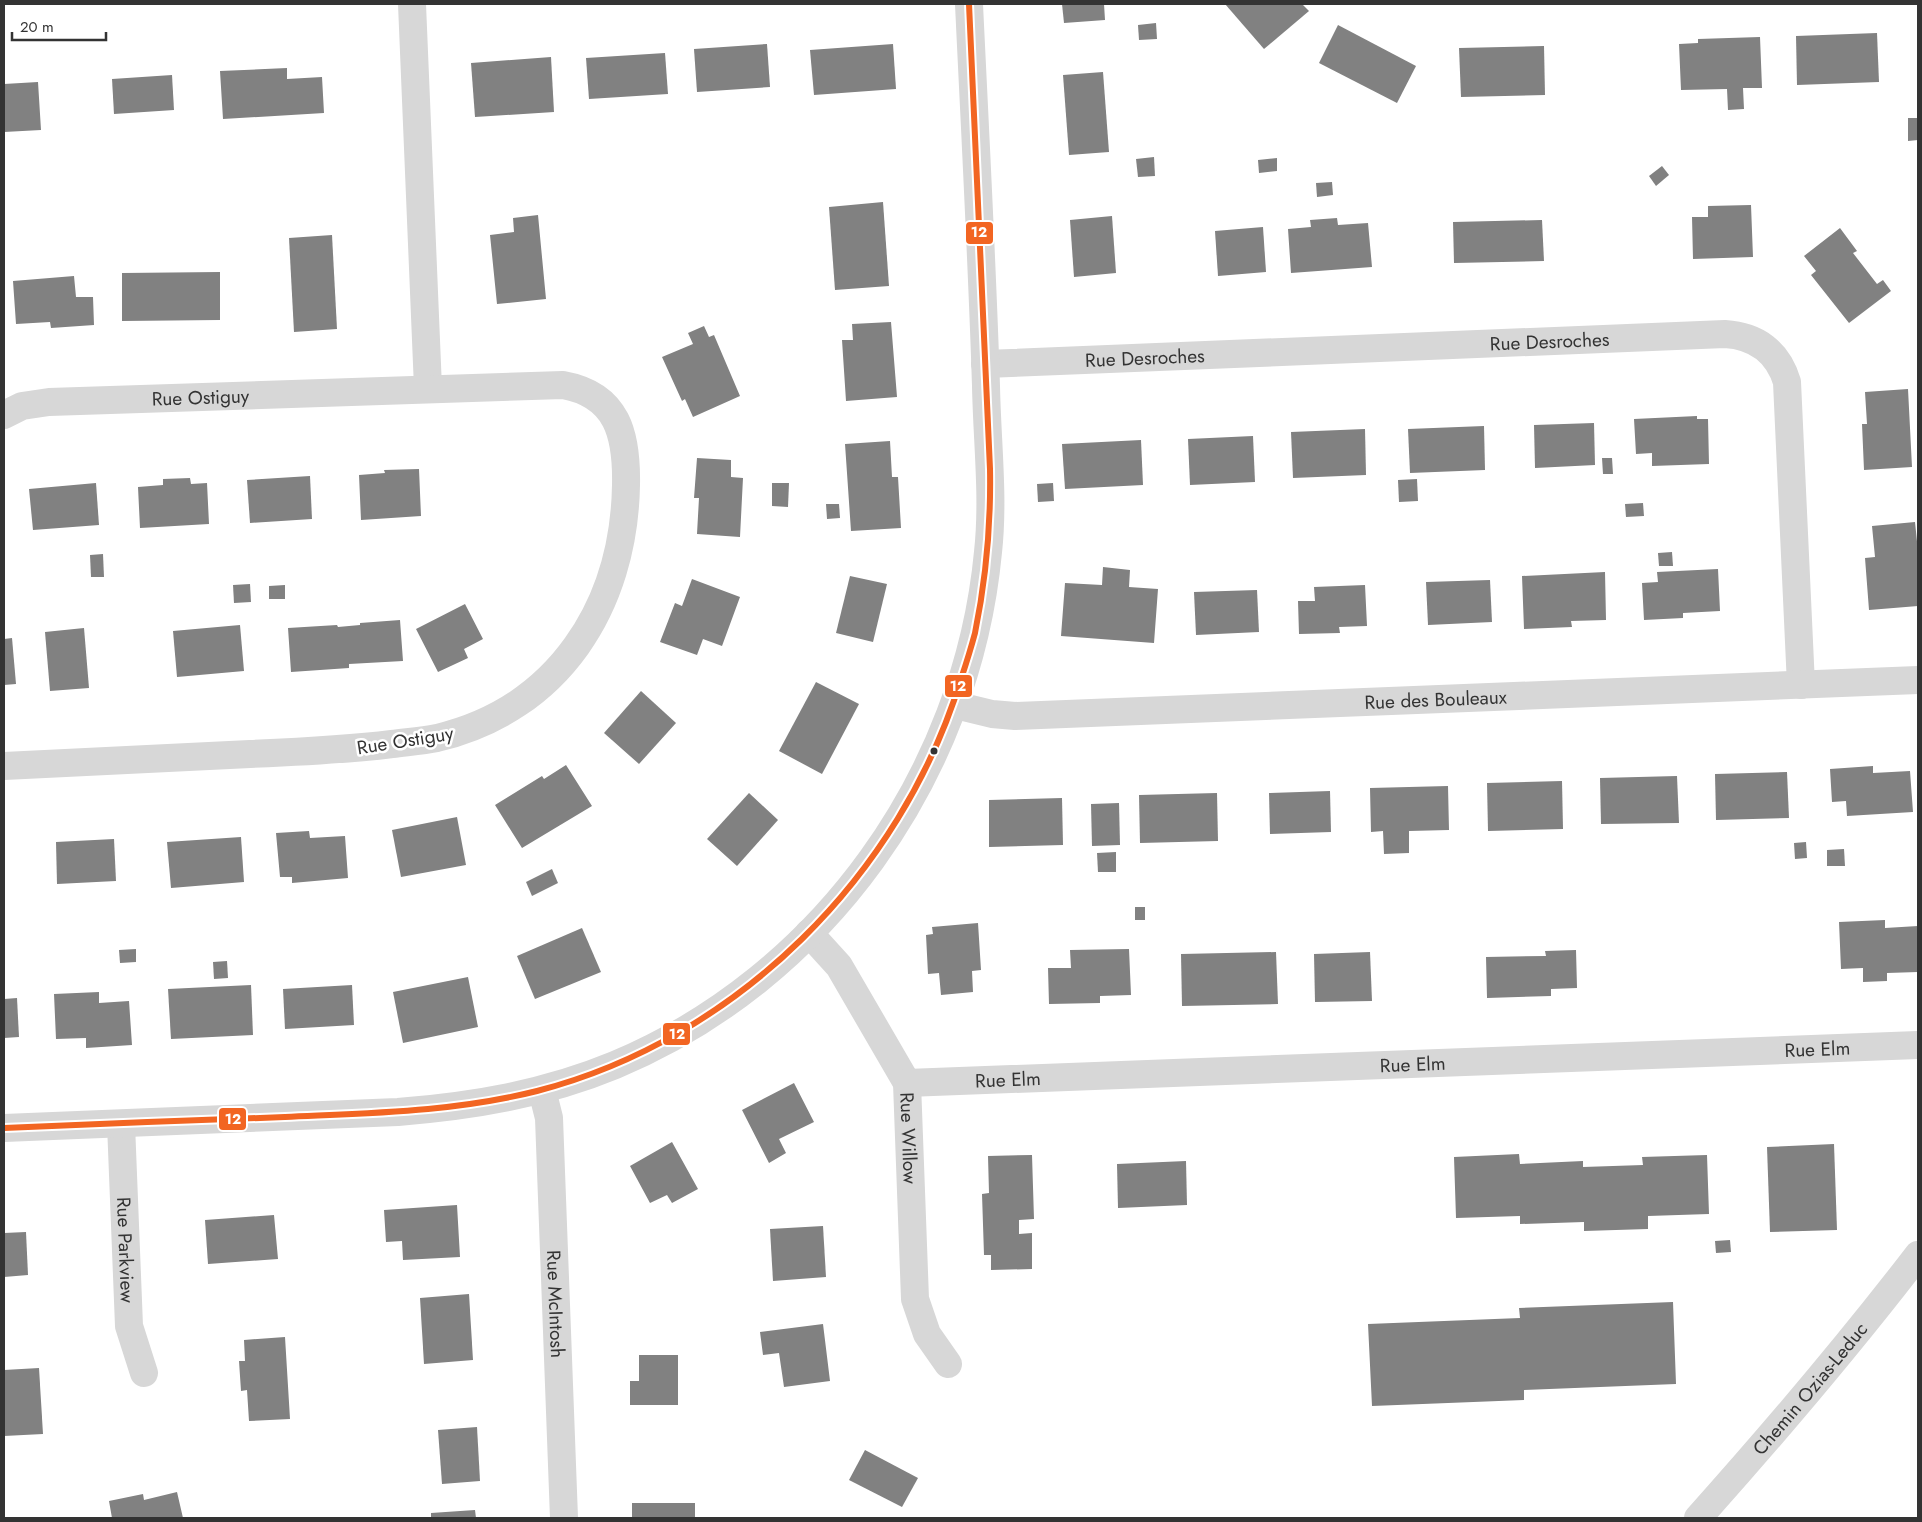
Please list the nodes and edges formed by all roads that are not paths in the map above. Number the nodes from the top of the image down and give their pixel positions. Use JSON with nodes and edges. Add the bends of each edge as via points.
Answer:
{"nodes":[{"id":1,"x":412,"y":4,"type":"edge"},
{"id":2,"x":969,"y":4,"type":"edge"},
{"id":3,"x":985,"y":364,"type":"junction"},
{"id":4,"x":428,"y":388,"type":"junction"},
{"id":5,"x":4,"y":414,"type":"edge"},
{"id":6,"x":1918,"y":680,"type":"edge"},
{"id":7,"x":1800,"y":685,"type":"junction"},
{"id":8,"x":955,"y":704,"type":"junction"},
{"id":9,"x":4,"y":766,"type":"edge"},
{"id":10,"x":809,"y":933,"type":"junction"},
{"id":11,"x":1918,"y":1045,"type":"edge"},
{"id":12,"x":906,"y":1083,"type":"junction"},
{"id":13,"x":542,"y":1090,"type":"junction"},
{"id":14,"x":121,"y":1124,"type":"junction"},
{"id":15,"x":4,"y":1128,"type":"edge"},
{"id":16,"x":1918,"y":1255,"type":"edge"},
{"id":17,"x":948,"y":1364,"type":"dead end"},
{"id":18,"x":144,"y":1373,"type":"dead end"},
{"id":19,"x":564,"y":1518,"type":"edge"},
{"id":20,"x":1698,"y":1518,"type":"edge"}],
"edges":[{"from":1,"to":4,"type":"street"},
{"from":2,"to":3,"type":"street"},
{"from":3,"to":7,"type":"street","name":"Rue Desroches","via":[[1725,334],[1746,337],[1773,354],[1787,382]]},
{"from":3,"to":8,"type":"street","via":[[988,554],[973,638]]},
{"from":4,"to":5,"type":"street","name":"Rue Ostiguy","via":[[49,402],[22,406]]},
{"from":4,"to":9,"type":"street","name":"Rue Ostiguy","via":[[552,384],[574,387],[604,404],[612,412],[622,433],[626,455],[625,505],[610,584],[583,638],[562,666],[542,685],[492,719],[434,739],[344,749]]},
{"from":6,"to":7,"type":"street","name":"Rue des Bouleaux"},
{"from":7,"to":8,"type":"street","name":"Rue des Bouleaux","via":[[1015,716],[992,714]]},
{"from":8,"to":10,"type":"street","via":[[926,773],[902,815],[865,870]]},
{"from":10,"to":12,"type":"street","name":"Rue Willow","via":[[839,966]]},
{"from":10,"to":13,"type":"street","via":[[749,986],[669,1039],[614,1066]]},
{"from":11,"to":12,"type":"street","name":"Rue Elm"},
{"from":12,"to":17,"type":"street","name":"Rue Willow","via":[[915,1299],[927,1334]]},
{"from":13,"to":14,"type":"street","via":[[493,1101],[398,1112]]},
{"from":13,"to":19,"type":"street","name":"Rue McIntosh","via":[[549,1118]]},
{"from":14,"to":15,"type":"street"},
{"from":14,"to":18,"type":"street","name":"Rue Parkview","via":[[128,1326]]},
{"from":16,"to":20,"type":"street","name":"Chemin Ozias-Leduc","via":[[1836,1358]]}]}
